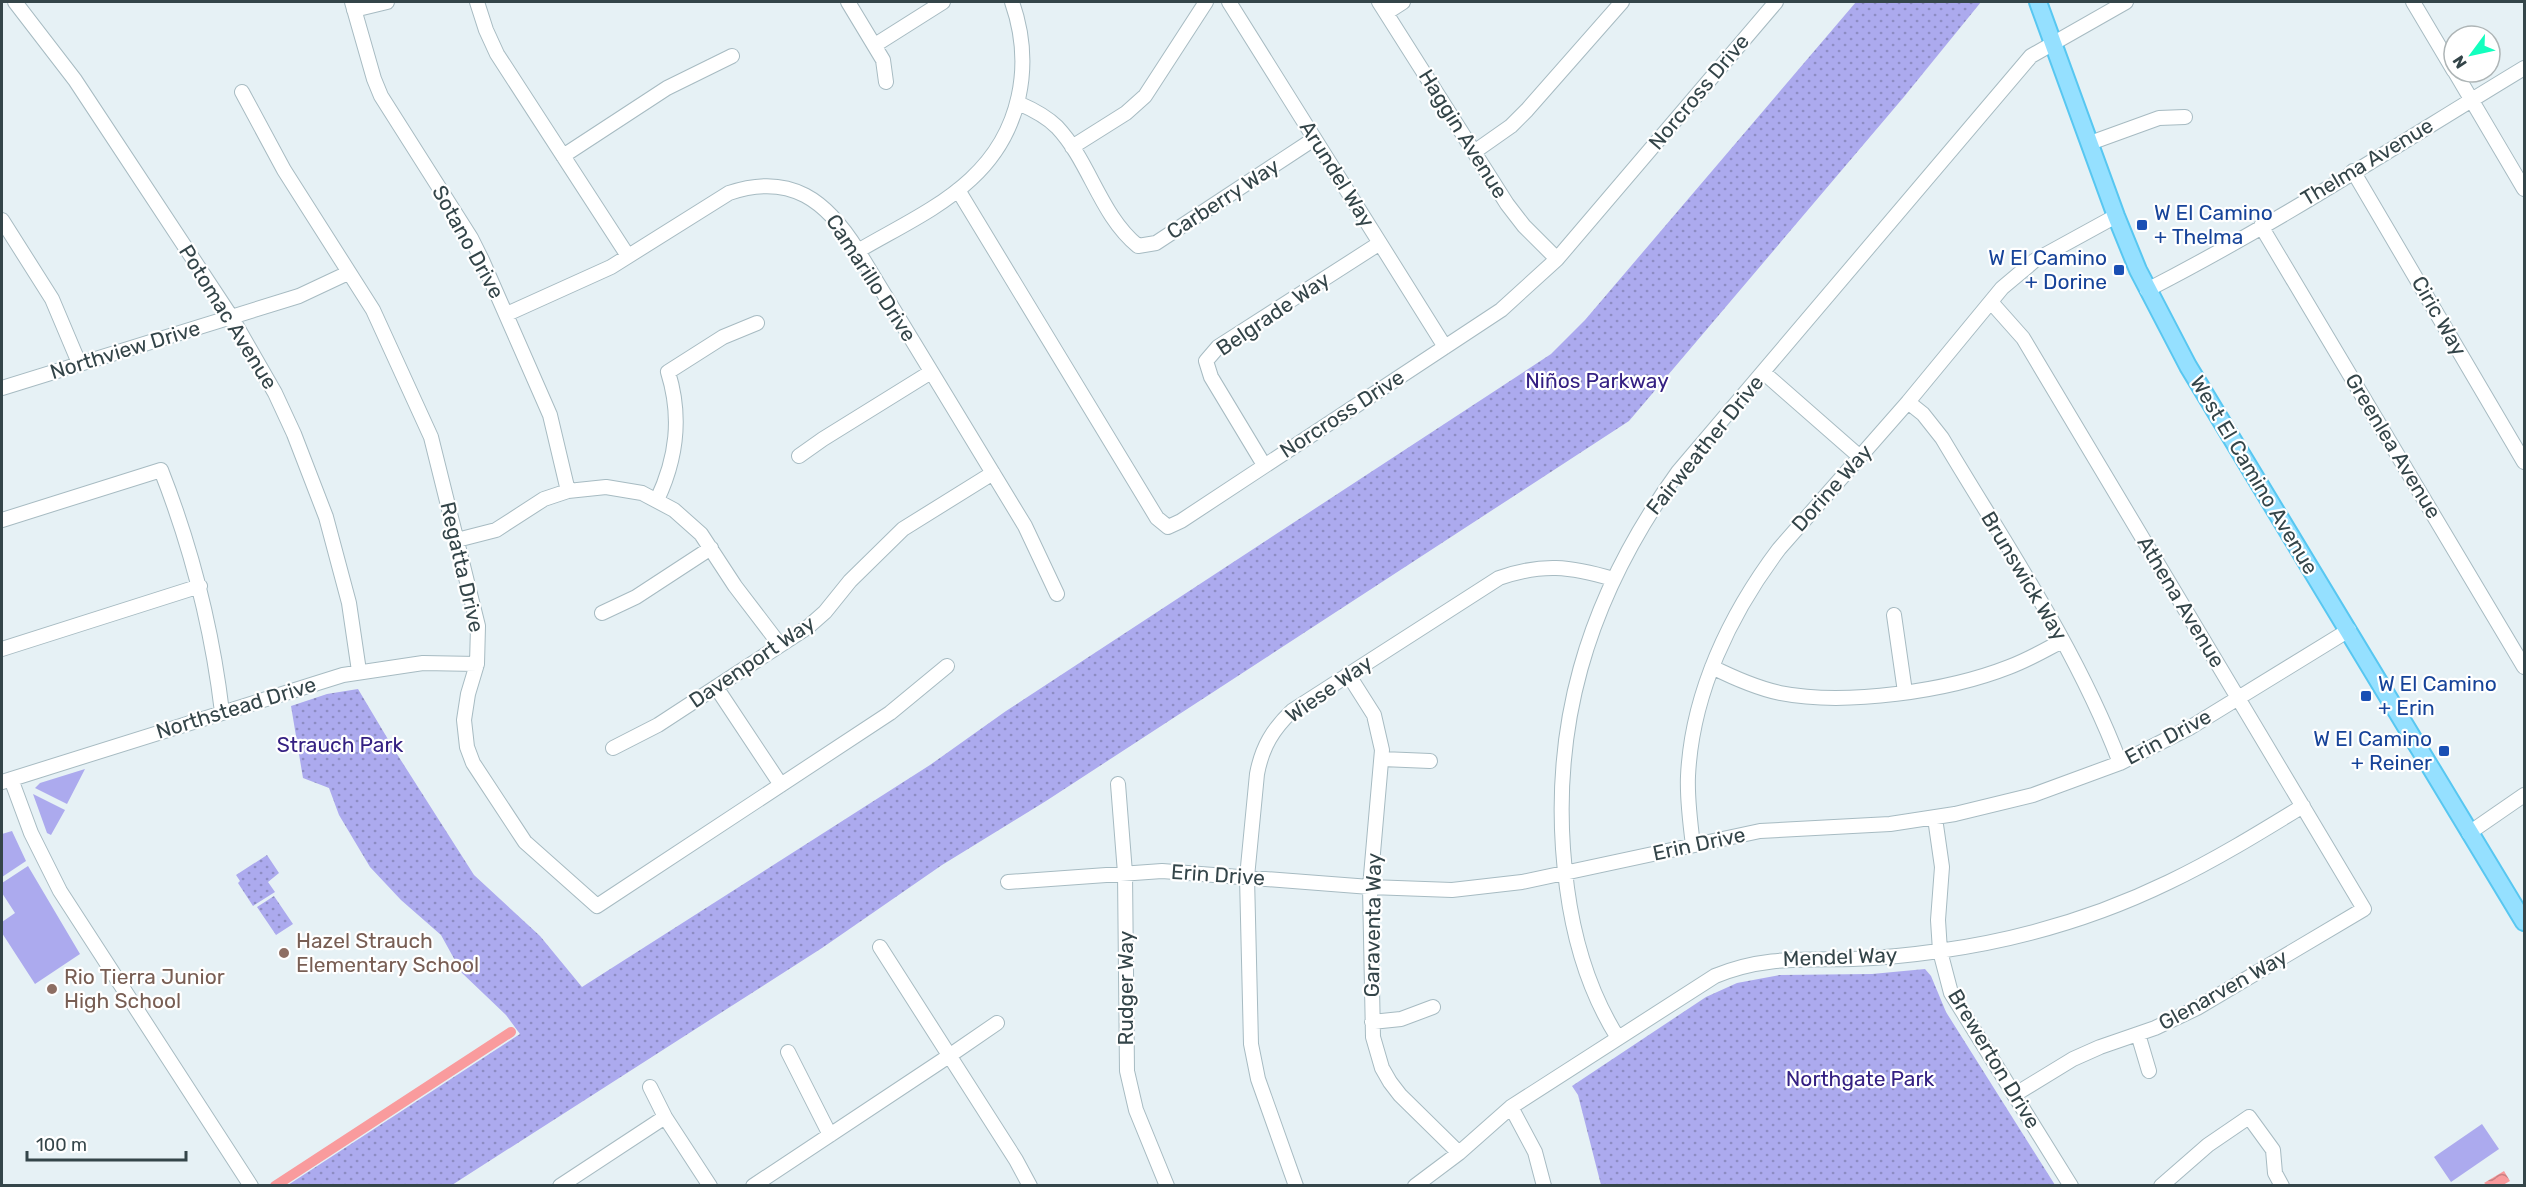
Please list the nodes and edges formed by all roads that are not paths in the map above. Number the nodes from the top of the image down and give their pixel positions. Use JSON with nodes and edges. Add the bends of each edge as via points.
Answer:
{"nodes":[{"id":1,"x":15,"y":2,"type":"edge"},
{"id":2,"x":387,"y":2,"type":"edge"},
{"id":3,"x":477,"y":2,"type":"edge"},
{"id":4,"x":848,"y":2,"type":"edge"},
{"id":5,"x":943,"y":2,"type":"edge"},
{"id":6,"x":1012,"y":2,"type":"edge"},
{"id":7,"x":1206,"y":2,"type":"edge"},
{"id":8,"x":1229,"y":2,"type":"edge"},
{"id":9,"x":1403,"y":2,"type":"edge"},
{"id":10,"x":1622,"y":2,"type":"edge"},
{"id":11,"x":1776,"y":2,"type":"edge"},
{"id":12,"x":2038,"y":2,"type":"edge"},
{"id":13,"x":2126,"y":2,"type":"edge"},
{"id":14,"x":2413,"y":2,"type":"edge"},
{"id":15,"x":353,"y":6,"type":"edge"},
{"id":16,"x":1382,"y":7,"type":"edge"},
{"id":17,"x":2053,"y":43,"type":"junction"},
{"id":18,"x":875,"y":45,"type":"junction"},
{"id":19,"x":2442,"y":51,"type":"edge"},
{"id":20,"x":732,"y":56,"type":"dead end"},
{"id":21,"x":2524,"y":68,"type":"edge"},
{"id":22,"x":886,"y":82,"type":"dead end"},
{"id":23,"x":2462,"y":84,"type":"edge"},
{"id":24,"x":242,"y":92,"type":"dead end"},
{"id":25,"x":2472,"y":100,"type":"junction"},
{"id":26,"x":1018,"y":103,"type":"junction"},
{"id":27,"x":2186,"y":117,"type":"dead end"},
{"id":28,"x":1314,"y":139,"type":"junction"},
{"id":29,"x":2090,"y":143,"type":"junction"},
{"id":30,"x":1072,"y":147,"type":"junction"},
{"id":31,"x":1474,"y":152,"type":"junction"},
{"id":32,"x":563,"y":156,"type":"junction"},
{"id":33,"x":2353,"y":171,"type":"junction"},
{"id":34,"x":2524,"y":189,"type":"edge"},
{"id":35,"x":958,"y":190,"type":"junction"},
{"id":36,"x":2116,"y":216,"type":"junction"},
{"id":37,"x":2,"y":220,"type":"edge"},
{"id":38,"x":2261,"y":226,"type":"junction"},
{"id":39,"x":6,"y":236,"type":"edge"},
{"id":40,"x":1380,"y":243,"type":"junction"},
{"id":41,"x":858,"y":251,"type":"junction"},
{"id":42,"x":628,"y":256,"type":"junction"},
{"id":43,"x":1557,"y":260,"type":"junction"},
{"id":44,"x":348,"y":273,"type":"junction"},
{"id":45,"x":2147,"y":290,"type":"junction"},
{"id":46,"x":1991,"y":302,"type":"junction"},
{"id":47,"x":507,"y":314,"type":"junction"},
{"id":48,"x":232,"y":318,"type":"junction"},
{"id":49,"x":757,"y":323,"type":"dead end"},
{"id":50,"x":1445,"y":347,"type":"junction"},
{"id":51,"x":79,"y":363,"type":"junction"},
{"id":52,"x":931,"y":372,"type":"junction"},
{"id":53,"x":1763,"y":372,"type":"junction"},
{"id":54,"x":2,"y":388,"type":"edge"},
{"id":55,"x":1908,"y":402,"type":"junction"},
{"id":56,"x":799,"y":456,"type":"dead end"},
{"id":57,"x":1860,"y":457,"type":"junction"},
{"id":58,"x":2524,"y":462,"type":"edge"},
{"id":59,"x":1264,"y":465,"type":"junction"},
{"id":60,"x":993,"y":473,"type":"junction"},
{"id":61,"x":568,"y":491,"type":"junction"},
{"id":62,"x":657,"y":500,"type":"junction"},
{"id":63,"x":2,"y":520,"type":"edge"},
{"id":64,"x":457,"y":540,"type":"junction"},
{"id":65,"x":711,"y":548,"type":"junction"},
{"id":66,"x":1613,"y":579,"type":"junction"},
{"id":67,"x":200,"y":586,"type":"junction"},
{"id":68,"x":1057,"y":594,"type":"dead end"},
{"id":69,"x":602,"y":613,"type":"dead end"},
{"id":70,"x":1894,"y":615,"type":"dead end"},
{"id":71,"x":2349,"y":630,"type":"junction"},
{"id":72,"x":2062,"y":641,"type":"junction"},
{"id":73,"x":780,"y":645,"type":"junction"},
{"id":74,"x":2,"y":648,"type":"edge"},
{"id":75,"x":477,"y":664,"type":"junction"},
{"id":76,"x":947,"y":666,"type":"dead end"},
{"id":77,"x":1713,"y":667,"type":"junction"},
{"id":78,"x":2524,"y":667,"type":"edge"},
{"id":79,"x":359,"y":671,"type":"junction"},
{"id":80,"x":1348,"y":674,"type":"junction"},
{"id":81,"x":716,"y":687,"type":"junction"},
{"id":82,"x":1905,"y":692,"type":"junction"},
{"id":83,"x":2238,"y":698,"type":"junction"},
{"id":84,"x":222,"y":712,"type":"junction"},
{"id":85,"x":613,"y":748,"type":"dead end"},
{"id":86,"x":1382,"y":759,"type":"junction"},
{"id":87,"x":1430,"y":760,"type":"dead end"},
{"id":88,"x":2120,"y":763,"type":"junction"},
{"id":89,"x":6,"y":781,"type":"edge"},
{"id":90,"x":1118,"y":784,"type":"dead end"},
{"id":91,"x":781,"y":785,"type":"junction"},
{"id":92,"x":2524,"y":795,"type":"edge"},
{"id":93,"x":2303,"y":807,"type":"junction"},
{"id":94,"x":1935,"y":818,"type":"junction"},
{"id":95,"x":2469,"y":833,"type":"junction"},
{"id":96,"x":1693,"y":845,"type":"junction"},
{"id":97,"x":1125,"y":873,"type":"junction"},
{"id":98,"x":1565,"y":873,"type":"junction"},
{"id":99,"x":1247,"y":877,"type":"junction"},
{"id":100,"x":1008,"y":882,"type":"dead end"},
{"id":101,"x":1370,"y":887,"type":"junction"},
{"id":102,"x":2364,"y":909,"type":"joint"},
{"id":103,"x":2524,"y":922,"type":"edge"},
{"id":104,"x":880,"y":947,"type":"dead end"},
{"id":105,"x":1940,"y":951,"type":"junction"},
{"id":106,"x":1433,"y":1007,"type":"dead end"},
{"id":107,"x":1372,"y":1022,"type":"junction"},
{"id":108,"x":996,"y":1023,"type":"dead end"},
{"id":109,"x":2138,"y":1034,"type":"junction"},
{"id":110,"x":1618,"y":1038,"type":"junction"},
{"id":111,"x":788,"y":1052,"type":"dead end"},
{"id":112,"x":949,"y":1056,"type":"junction"},
{"id":113,"x":2149,"y":1071,"type":"dead end"},
{"id":114,"x":650,"y":1087,"type":"dead end"},
{"id":115,"x":2014,"y":1095,"type":"junction"},
{"id":116,"x":1511,"y":1107,"type":"junction"},
{"id":117,"x":665,"y":1117,"type":"junction"},
{"id":118,"x":830,"y":1135,"type":"junction"},
{"id":119,"x":1459,"y":1153,"type":"junction"},
{"id":120,"x":250,"y":1184,"type":"edge"},
{"id":121,"x":566,"y":1184,"type":"edge"},
{"id":122,"x":710,"y":1185,"type":"edge"},
{"id":123,"x":753,"y":1185,"type":"edge"},
{"id":124,"x":1030,"y":1185,"type":"edge"},
{"id":125,"x":1167,"y":1185,"type":"edge"},
{"id":126,"x":1296,"y":1185,"type":"edge"},
{"id":127,"x":1415,"y":1185,"type":"edge"},
{"id":128,"x":1544,"y":1185,"type":"edge"},
{"id":129,"x":2071,"y":1185,"type":"edge"},
{"id":130,"x":2161,"y":1185,"type":"edge"},
{"id":131,"x":2283,"y":1185,"type":"edge"}],
"edges":[{"from":1,"to":48,"type":"street","name":"Potomac Avenue","via":[[75,80]]},
{"from":2,"to":15,"type":"street"},
{"from":3,"to":32,"type":"street","via":[[493,46]]},
{"from":4,"to":18,"type":"street"},
{"from":5,"to":18,"type":"street"},
{"from":6,"to":26,"type":"street","via":[[1023,49]]},
{"from":7,"to":30,"type":"street","via":[[1145,96],[1126,113]]},
{"from":8,"to":28,"type":"street","name":"Arundel Way"},
{"from":9,"to":16,"type":"street"},
{"from":10,"to":31,"type":"street","via":[[1527,110]]},
{"from":11,"to":43,"type":"street","name":"Norcross Drive"},
{"from":12,"to":17,"type":"main road","name":"West El Camino Avenue"},
{"from":13,"to":17,"type":"street","name":"Fairweather Drive"},
{"from":14,"to":19,"type":"street"},
{"from":15,"to":47,"type":"street","name":"Sotano Drive","via":[[381,96],[471,238]]},
{"from":16,"to":31,"type":"street","name":"Haggin Avenue"},
{"from":17,"to":29,"type":"main road","name":"West El Camino Avenue"},
{"from":17,"to":53,"type":"street","name":"Fairweather Drive","via":[[2031,56]]},
{"from":18,"to":22,"type":"street","via":[[885,66]]},
{"from":20,"to":32,"type":"street","via":[[667,88]]},
{"from":21,"to":25,"type":"street","name":"Thelma Avenue"},
{"from":23,"to":25,"type":"street"},
{"from":24,"to":44,"type":"street","name":"Regatta Drive","via":[[270,146]]},
{"from":25,"to":33,"type":"street","name":"Thelma Avenue"},
{"from":25,"to":34,"type":"street"},
{"from":26,"to":30,"type":"street","name":"Carberry Way","via":[[1050,121]]},
{"from":26,"to":35,"type":"street","via":[[997,148]]},
{"from":27,"to":29,"type":"street","via":[[2159,118]]},
{"from":28,"to":30,"type":"street","name":"Carberry Way","via":[[1156,243],[1138,246],[1122,233]]},
{"from":28,"to":40,"type":"street","name":"Arundel Way"},
{"from":29,"to":36,"type":"main road","name":"West El Camino Avenue"},
{"from":31,"to":43,"type":"street","name":"Haggin Avenue","via":[[1519,219]]},
{"from":32,"to":42,"type":"street"},
{"from":33,"to":38,"type":"street","name":"Thelma Avenue"},
{"from":33,"to":58,"type":"street","name":"Ciric Way"},
{"from":35,"to":41,"type":"street"},
{"from":35,"to":59,"type":"street","name":"Norcross Drive","via":[[1157,518],[1168,527],[1181,521]]},
{"from":36,"to":45,"type":"main road","name":"West El Camino Avenue"},
{"from":36,"to":46,"type":"street","name":"Dorine Way","via":[[2034,261]]},
{"from":37,"to":39,"type":"street"},
{"from":38,"to":45,"type":"street","name":"Thelma Avenue"},
{"from":38,"to":78,"type":"street","name":"Greenlea Avenue"},
{"from":39,"to":51,"type":"street","via":[[52,299]]},
{"from":40,"to":50,"type":"street","name":"Arundel Way"},
{"from":40,"to":59,"type":"street","name":"Belgrade Way","via":[[1218,347],[1206,361],[1211,377]]},
{"from":41,"to":42,"type":"street","name":"Camarillo Drive","via":[[825,208],[795,192],[762,186],[737,190],[714,201]]},
{"from":41,"to":52,"type":"street","name":"Camarillo Drive"},
{"from":42,"to":47,"type":"street","name":"Camarillo Drive"},
{"from":43,"to":50,"type":"street","name":"Norcross Drive","via":[[1501,310]]},
{"from":44,"to":48,"type":"street","name":"Northview Drive","via":[[298,296]]},
{"from":44,"to":64,"type":"street","name":"Regatta Drive","via":[[373,310],[430,437]]},
{"from":45,"to":71,"type":"main road","name":"West El Camino Avenue","via":[[2187,366]]},
{"from":46,"to":55,"type":"street","name":"Dorine Way"},
{"from":46,"to":83,"type":"street","name":"Athena Avenue","via":[[2023,338]]},
{"from":47,"to":61,"type":"street","name":"Sotano Drive","via":[[550,415]]},
{"from":48,"to":51,"type":"street","name":"Northview Drive"},
{"from":48,"to":79,"type":"street","name":"Potomac Avenue","via":[[275,393],[311,475],[339,560]]},
{"from":49,"to":62,"type":"street","via":[[723,337],[668,372],[677,434],[669,473]]},
{"from":50,"to":59,"type":"street","name":"Norcross Drive"},
{"from":51,"to":54,"type":"street","name":"Northview Drive"},
{"from":52,"to":56,"type":"street"},
{"from":52,"to":60,"type":"street","name":"Camarillo Drive"},
{"from":53,"to":57,"type":"street"},
{"from":53,"to":66,"type":"street","name":"Fairweather Drive","via":[[1673,480],[1636,535]]},
{"from":55,"to":57,"type":"street","name":"Dorine Way"},
{"from":55,"to":72,"type":"street","name":"Brunswick Way","via":[[1942,438]]},
{"from":57,"to":77,"type":"street","name":"Dorine Way","via":[[1761,573],[1740,606]]},
{"from":60,"to":68,"type":"street","name":"Camarillo Drive","via":[[1038,549]]},
{"from":60,"to":73,"type":"street","name":"Davenport Way","via":[[903,530],[850,581],[825,612]]},
{"from":61,"to":62,"type":"street","via":[[606,487]]},
{"from":61,"to":64,"type":"street","via":[[544,499],[496,530]]},
{"from":62,"to":65,"type":"street","via":[[688,521]]},
{"from":63,"to":67,"type":"street","via":[[161,470]]},
{"from":64,"to":75,"type":"street","name":"Regatta Drive","via":[[478,626]]},
{"from":65,"to":69,"type":"street","via":[[636,597]]},
{"from":65,"to":73,"type":"street"},
{"from":66,"to":80,"type":"street","name":"Wiese Way","via":[[1556,567],[1499,578]]},
{"from":66,"to":98,"type":"street","name":"Fairweather Drive","via":[[1586,648],[1570,713],[1562,788]]},
{"from":67,"to":74,"type":"street"},
{"from":67,"to":84,"type":"street"},
{"from":70,"to":82,"type":"street"},
{"from":71,"to":83,"type":"street","name":"Erin Drive"},
{"from":71,"to":95,"type":"main road","name":"West El Camino Avenue"},
{"from":72,"to":82,"type":"street","via":[[1987,674]]},
{"from":72,"to":88,"type":"street","name":"Brunswick Way","via":[[2102,715]]},
{"from":73,"to":81,"type":"street","name":"Davenport Way"},
{"from":75,"to":79,"type":"street","name":"Northstead Drive","via":[[423,663]]},
{"from":75,"to":91,"type":"street","name":"Regatta Drive","via":[[464,720],[473,763],[525,842],[597,906]]},
{"from":76,"to":91,"type":"street","name":"Regatta Drive","via":[[890,713]]},
{"from":77,"to":82,"type":"street","via":[[1764,689],[1798,696]]},
{"from":77,"to":96,"type":"street","name":"Dorine Way","via":[[1690,749],[1688,804]]},
{"from":79,"to":84,"type":"street","name":"Northstead Drive"},
{"from":80,"to":86,"type":"street","name":"Garaventa Way","via":[[1374,715]]},
{"from":80,"to":99,"type":"street","name":"Wiese Way","via":[[1292,711],[1280,722],[1263,750]]},
{"from":81,"to":85,"type":"street","name":"Davenport Way","via":[[658,725]]},
{"from":81,"to":91,"type":"street"},
{"from":83,"to":88,"type":"street","name":"Erin Drive"},
{"from":83,"to":93,"type":"street","name":"Athena Avenue"},
{"from":84,"to":89,"type":"street","name":"Northstead Drive"},
{"from":86,"to":87,"type":"street"},
{"from":86,"to":101,"type":"street","name":"Garaventa Way"},
{"from":88,"to":94,"type":"street","name":"Erin Drive","via":[[2033,795]]},
{"from":89,"to":120,"type":"street","via":[[60,891]]},
{"from":90,"to":97,"type":"street","name":"Rudger Way"},
{"from":92,"to":95,"type":"street"},
{"from":93,"to":102,"type":"street","name":"Athena Avenue"},
{"from":93,"to":105,"type":"street","name":"Mendel Way","via":[[2168,883],[2103,910],[2049,927]]},
{"from":94,"to":96,"type":"street","name":"Erin Drive","via":[[1760,831]]},
{"from":94,"to":105,"type":"street","name":"Brewerton Drive","via":[[1942,867]]},
{"from":95,"to":103,"type":"main road","name":"West El Camino Avenue"},
{"from":96,"to":98,"type":"street","name":"Erin Drive"},
{"from":97,"to":99,"type":"street","name":"Erin Drive","via":[[1162,871]]},
{"from":97,"to":100,"type":"street","name":"Erin Drive"},
{"from":97,"to":125,"type":"street","name":"Rudger Way","via":[[1127,1071],[1136,1110]]},
{"from":98,"to":101,"type":"street","name":"Erin Drive","via":[[1499,886],[1452,890]]},
{"from":98,"to":110,"type":"street","name":"Fairweather Drive","via":[[1587,976],[1596,1002]]},
{"from":99,"to":101,"type":"street","name":"Erin Drive"},
{"from":99,"to":126,"type":"street","name":"Wiese Way","via":[[1253,1062]]},
{"from":101,"to":107,"type":"street","name":"Garaventa Way"},
{"from":102,"to":109,"type":"street","name":"Glenarven Way","via":[[2197,1008]]},
{"from":104,"to":112,"type":"street"},
{"from":105,"to":110,"type":"street","name":"Mendel Way","via":[[1751,963],[1698,985]]},
{"from":105,"to":115,"type":"street","name":"Brewerton Drive","via":[[1959,1008]]},
{"from":106,"to":107,"type":"street","via":[[1415,1016]]},
{"from":107,"to":119,"type":"street","name":"Garaventa Way","via":[[1377,1053],[1390,1082]]},
{"from":108,"to":112,"type":"street"},
{"from":109,"to":113,"type":"street"},
{"from":109,"to":115,"type":"street","name":"Glenarven Way","via":[[2073,1059]]},
{"from":110,"to":116,"type":"street","name":"Mendel Way"},
{"from":111,"to":118,"type":"street"},
{"from":112,"to":118,"type":"street"},
{"from":112,"to":124,"type":"street"},
{"from":114,"to":117,"type":"street"},
{"from":115,"to":129,"type":"street","name":"Brewerton Drive"},
{"from":116,"to":119,"type":"street","name":"Mendel Way"},
{"from":116,"to":128,"type":"street","via":[[1535,1152]]},
{"from":117,"to":121,"type":"street"},
{"from":117,"to":122,"type":"street"},
{"from":118,"to":123,"type":"street"},
{"from":119,"to":127,"type":"street","name":"Mendel Way"},
{"from":130,"to":131,"type":"street","via":[[2208,1145],[2249,1118],[2273,1150],[2275,1173]]}]}
